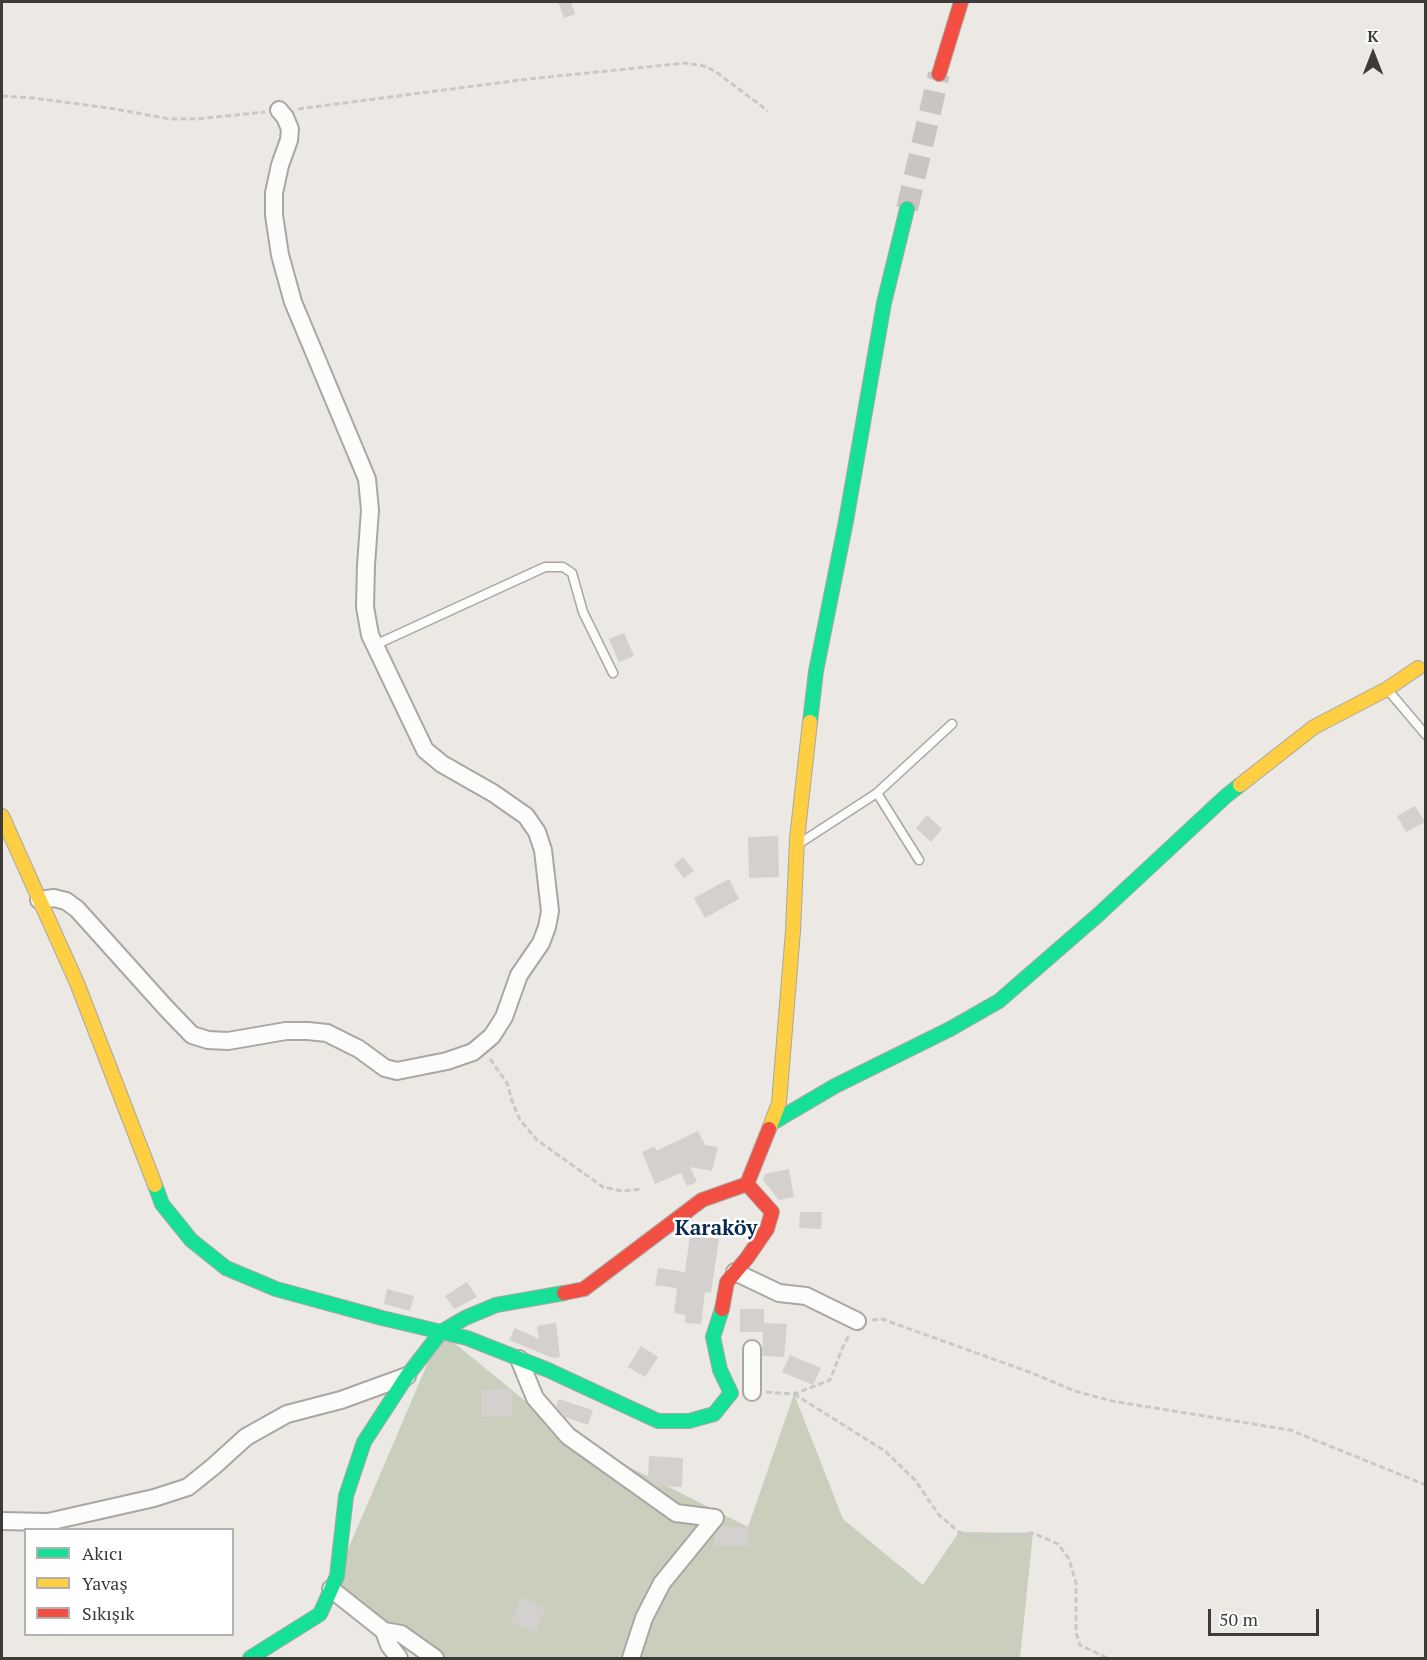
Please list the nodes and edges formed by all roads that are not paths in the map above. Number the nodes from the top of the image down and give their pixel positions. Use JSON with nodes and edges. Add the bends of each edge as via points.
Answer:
{"nodes":[{"id":1,"x":961,"y":2,"type":"edge"},
{"id":2,"x":939,"y":75,"type":"tunnel mouth"},
{"id":3,"x":279,"y":110,"type":"road end"},
{"id":4,"x":907,"y":209,"type":"tunnel mouth"},
{"id":5,"x":375,"y":645,"type":"junction"},
{"id":6,"x":1419,"y":668,"type":"dead end"},
{"id":7,"x":613,"y":673,"type":"dead end"},
{"id":8,"x":1387,"y":689,"type":"junction"},
{"id":9,"x":952,"y":724,"type":"dead end"},
{"id":10,"x":1425,"y":735,"type":"edge"},
{"id":11,"x":878,"y":793,"type":"junction"},
{"id":12,"x":2,"y":816,"type":"edge"},
{"id":13,"x":797,"y":845,"type":"junction"},
{"id":14,"x":919,"y":860,"type":"dead end"},
{"id":15,"x":39,"y":900,"type":"junction"},
{"id":16,"x":772,"y":1123,"type":"junction"},
{"id":17,"x":747,"y":1184,"type":"junction"},
{"id":18,"x":735,"y":1272,"type":"junction"},
{"id":19,"x":856,"y":1321,"type":"road end"},
{"id":20,"x":441,"y":1332,"type":"junction"},
{"id":21,"x":752,"y":1349,"type":"dead end"},
{"id":22,"x":519,"y":1359,"type":"junction"},
{"id":23,"x":407,"y":1376,"type":"junction"},
{"id":24,"x":752,"y":1392,"type":"road end"},
{"id":25,"x":2,"y":1521,"type":"edge"},
{"id":26,"x":331,"y":1589,"type":"junction"},
{"id":27,"x":384,"y":1631,"type":"junction"},
{"id":28,"x":250,"y":1659,"type":"edge"},
{"id":29,"x":399,"y":1659,"type":"edge"},
{"id":30,"x":435,"y":1659,"type":"edge"},
{"id":31,"x":631,"y":1659,"type":"edge"}],
"edges":[{"from":1,"to":2,"type":"street"},
{"from":3,"to":5,"type":"street","via":[[290,129],[274,193],[280,255],[293,302],[367,479],[370,510],[365,607]]},
{"from":4,"to":13,"type":"street","via":[[884,303],[816,671]]},
{"from":5,"to":7,"type":"lane","via":[[545,567],[563,567],[572,573],[583,612]]},
{"from":5,"to":15,"type":"street","via":[[425,750],[526,816],[543,850],[550,911],[547,927],[519,975],[504,1017],[492,1036],[476,1050],[447,1061],[397,1071],[385,1068],[327,1033],[286,1031],[208,1041],[192,1035],[77,909],[54,898]]},
{"from":6,"to":8,"type":"street"},
{"from":8,"to":10,"type":"lane"},
{"from":8,"to":16,"type":"street","via":[[1314,727],[1226,795],[999,1001]]},
{"from":9,"to":11,"type":"lane"},
{"from":11,"to":13,"type":"lane"},
{"from":11,"to":14,"type":"lane"},
{"from":12,"to":15,"type":"street"},
{"from":13,"to":16,"type":"street","via":[[783,1068],[779,1104]]},
{"from":15,"to":20,"type":"street","via":[[77,983],[162,1204],[191,1240],[226,1268],[276,1289]]},
{"from":16,"to":17,"type":"street"},
{"from":17,"to":18,"type":"street","via":[[772,1212],[767,1229]]},
{"from":17,"to":20,"type":"street","via":[[702,1200],[584,1289],[496,1305]]},
{"from":18,"to":19,"type":"street","via":[[779,1293],[806,1296]]},
{"from":18,"to":22,"type":"street","via":[[727,1282],[713,1337],[720,1370],[731,1393],[714,1414],[689,1421],[658,1421]]},
{"from":20,"to":22,"type":"street"},
{"from":20,"to":23,"type":"street"},
{"from":21,"to":24,"type":"street"},
{"from":22,"to":31,"type":"street","via":[[535,1398],[568,1436],[676,1513],[715,1518],[662,1583],[644,1618]]},
{"from":23,"to":25,"type":"street","via":[[287,1414],[246,1437],[188,1487],[48,1522]]},
{"from":23,"to":26,"type":"street","via":[[364,1442],[346,1496],[337,1576]]},
{"from":26,"to":27,"type":"street"},
{"from":26,"to":28,"type":"street","via":[[320,1614]]},
{"from":27,"to":29,"type":"street","via":[[388,1645]]},
{"from":27,"to":30,"type":"street","via":[[401,1634]]}]}
